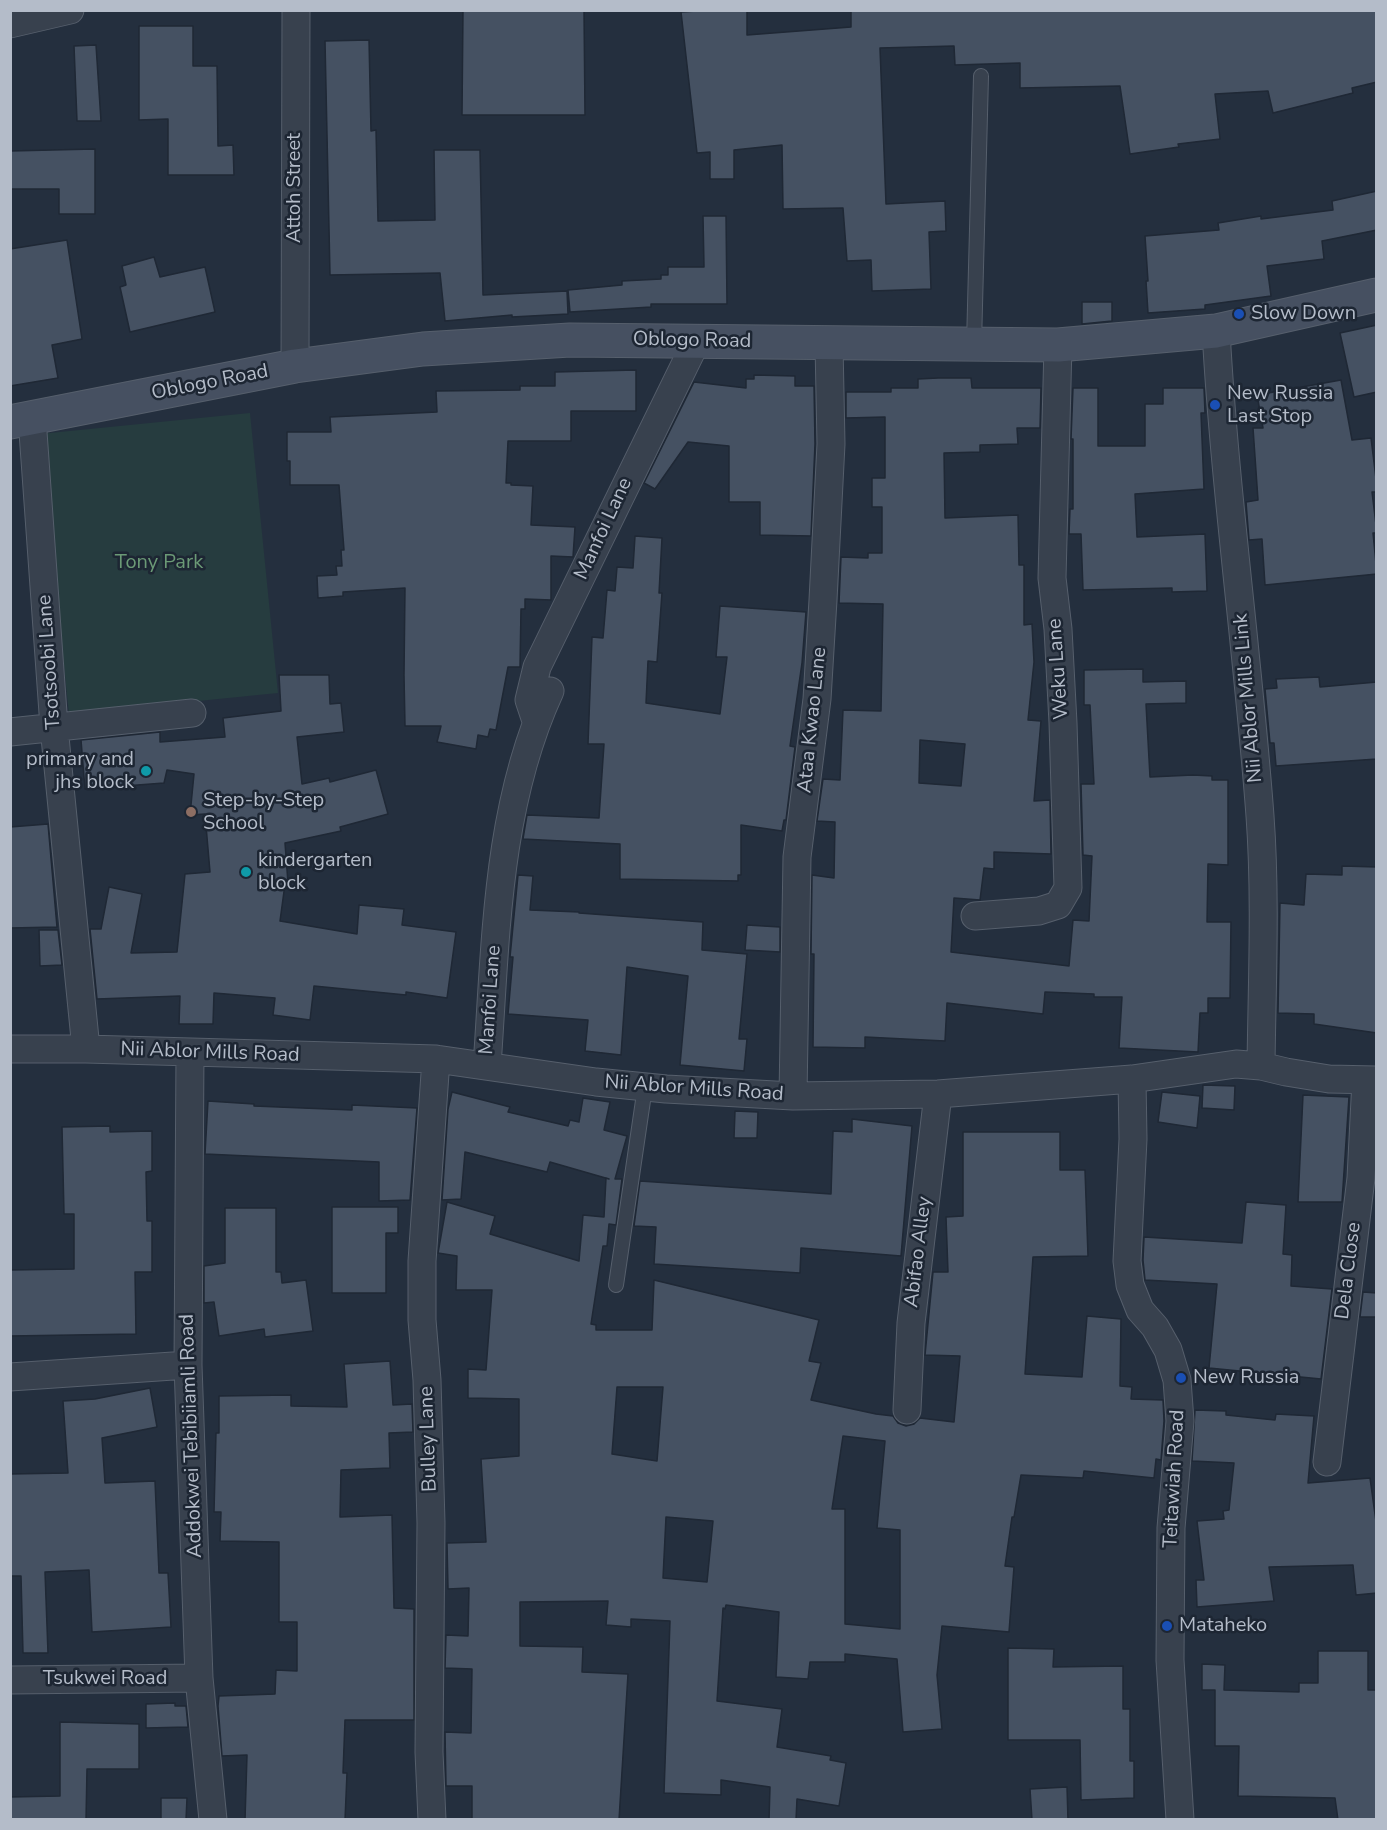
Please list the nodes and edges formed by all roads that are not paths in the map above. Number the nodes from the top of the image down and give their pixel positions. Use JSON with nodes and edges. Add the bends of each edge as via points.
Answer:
{"nodes":[{"id":1,"x":70,"y":10,"type":"edge"},
{"id":2,"x":296,"y":10,"type":"edge"},
{"id":3,"x":10,"y":24,"type":"edge"},
{"id":4,"x":981,"y":76,"type":"dead end"},
{"id":5,"x":1377,"y":295,"type":"edge"},
{"id":6,"x":1216,"y":331,"type":"junction"},
{"id":7,"x":697,"y":340,"type":"junction"},
{"id":8,"x":829,"y":344,"type":"junction"},
{"id":9,"x":974,"y":344,"type":"junction"},
{"id":10,"x":1058,"y":345,"type":"junction"},
{"id":11,"x":295,"y":366,"type":"junction"},
{"id":12,"x":21,"y":420,"type":"edge"},
{"id":13,"x":550,"y":691,"type":"dead end"},
{"id":14,"x":192,"y":713,"type":"dead end"},
{"id":15,"x":536,"y":721,"type":"junction"},
{"id":16,"x":54,"y":727,"type":"junction"},
{"id":17,"x":10,"y":732,"type":"edge"},
{"id":18,"x":975,"y":916,"type":"dead end"},
{"id":19,"x":86,"y":1048,"type":"junction"},
{"id":20,"x":10,"y":1049,"type":"edge"},
{"id":21,"x":190,"y":1052,"type":"junction"},
{"id":22,"x":436,"y":1059,"type":"junction"},
{"id":23,"x":487,"y":1066,"type":"junction"},
{"id":24,"x":1261,"y":1066,"type":"junction"},
{"id":25,"x":1132,"y":1078,"type":"junction"},
{"id":26,"x":1371,"y":1080,"type":"edge"},
{"id":27,"x":645,"y":1087,"type":"junction"},
{"id":28,"x":938,"y":1094,"type":"junction"},
{"id":29,"x":793,"y":1096,"type":"junction"},
{"id":30,"x":616,"y":1285,"type":"dead end"},
{"id":31,"x":188,"y":1365,"type":"junction"},
{"id":32,"x":10,"y":1377,"type":"edge"},
{"id":33,"x":907,"y":1410,"type":"dead end"},
{"id":34,"x":1327,"y":1462,"type":"dead end"},
{"id":35,"x":198,"y":1678,"type":"junction"},
{"id":36,"x":10,"y":1680,"type":"edge"},
{"id":37,"x":213,"y":1820,"type":"edge"},
{"id":38,"x":432,"y":1820,"type":"edge"},
{"id":39,"x":1180,"y":1820,"type":"edge"}],
"edges":[{"from":1,"to":3,"type":"street"},
{"from":2,"to":11,"type":"street","name":"Attoh Street"},
{"from":4,"to":9,"type":"lane"},
{"from":5,"to":6,"type":"main road","name":"Oblogo Road"},
{"from":6,"to":10,"type":"main road","name":"Oblogo Road"},
{"from":6,"to":24,"type":"street","name":"Nii Ablor Mills Link","via":[[1260,819]]},
{"from":7,"to":8,"type":"main road","name":"Oblogo Road"},
{"from":7,"to":11,"type":"main road","name":"Oblogo Road","via":[[496,343],[423,348]]},
{"from":7,"to":15,"type":"street","name":"Manfoi Lane","via":[[537,667],[529,700]]},
{"from":8,"to":9,"type":"main road","name":"Oblogo Road"},
{"from":8,"to":29,"type":"street","name":"Ataa Kwao Lane","via":[[831,444],[823,611],[817,699],[797,857]]},
{"from":9,"to":10,"type":"main road","name":"Oblogo Road"},
{"from":10,"to":18,"type":"street","name":"Weku Lane","via":[[1052,578],[1063,723],[1068,888],[1058,905],[1039,911]]},
{"from":11,"to":12,"type":"main road","name":"Oblogo Road"},
{"from":12,"to":16,"type":"street","name":"Tsotsoobi Lane"},
{"from":13,"to":15,"type":"street","name":"Manfoi Lane"},
{"from":14,"to":16,"type":"street"},
{"from":15,"to":23,"type":"street","name":"Manfoi Lane","via":[[510,818],[500,881]]},
{"from":16,"to":17,"type":"street"},
{"from":16,"to":19,"type":"street","name":"Tsotsoobi Lane"},
{"from":19,"to":20,"type":"street","name":"Nii Ablor Mills Road"},
{"from":19,"to":21,"type":"street","name":"Nii Ablor Mills Road"},
{"from":21,"to":22,"type":"street","name":"Nii Ablor Mills Road"},
{"from":21,"to":31,"type":"street","name":"Addokwei Tebibiiamli Road"},
{"from":22,"to":23,"type":"street","name":"Nii Ablor Mills Road"},
{"from":22,"to":38,"type":"street","name":"Bulley Lane","via":[[422,1261],[431,1523]]},
{"from":23,"to":27,"type":"street","name":"Nii Ablor Mills Road"},
{"from":24,"to":25,"type":"street","name":"Nii Ablor Mills Road","via":[[1236,1064]]},
{"from":24,"to":26,"type":"street","name":"Nii Ablor Mills Road","via":[[1329,1079]]},
{"from":25,"to":28,"type":"street","name":"Nii Ablor Mills Road"},
{"from":25,"to":39,"type":"street","name":"Teitawiah Road","via":[[1127,1261],[1130,1285],[1140,1310],[1168,1350],[1177,1380],[1180,1421],[1171,1528],[1170,1660]]},
{"from":26,"to":34,"type":"street","name":"Dela Close"},
{"from":27,"to":29,"type":"street","name":"Nii Ablor Mills Road"},
{"from":27,"to":30,"type":"lane"},
{"from":28,"to":29,"type":"street","name":"Nii Ablor Mills Road"},
{"from":28,"to":33,"type":"street","name":"Abifao Alley","via":[[911,1323]]},
{"from":31,"to":32,"type":"street"},
{"from":31,"to":35,"type":"street","name":"Addokwei Tebibiiamli Road"},
{"from":35,"to":36,"type":"street","name":"Tsukwei Road"},
{"from":35,"to":37,"type":"street","name":"Addokwei Tebibiiamli Road"}]}
